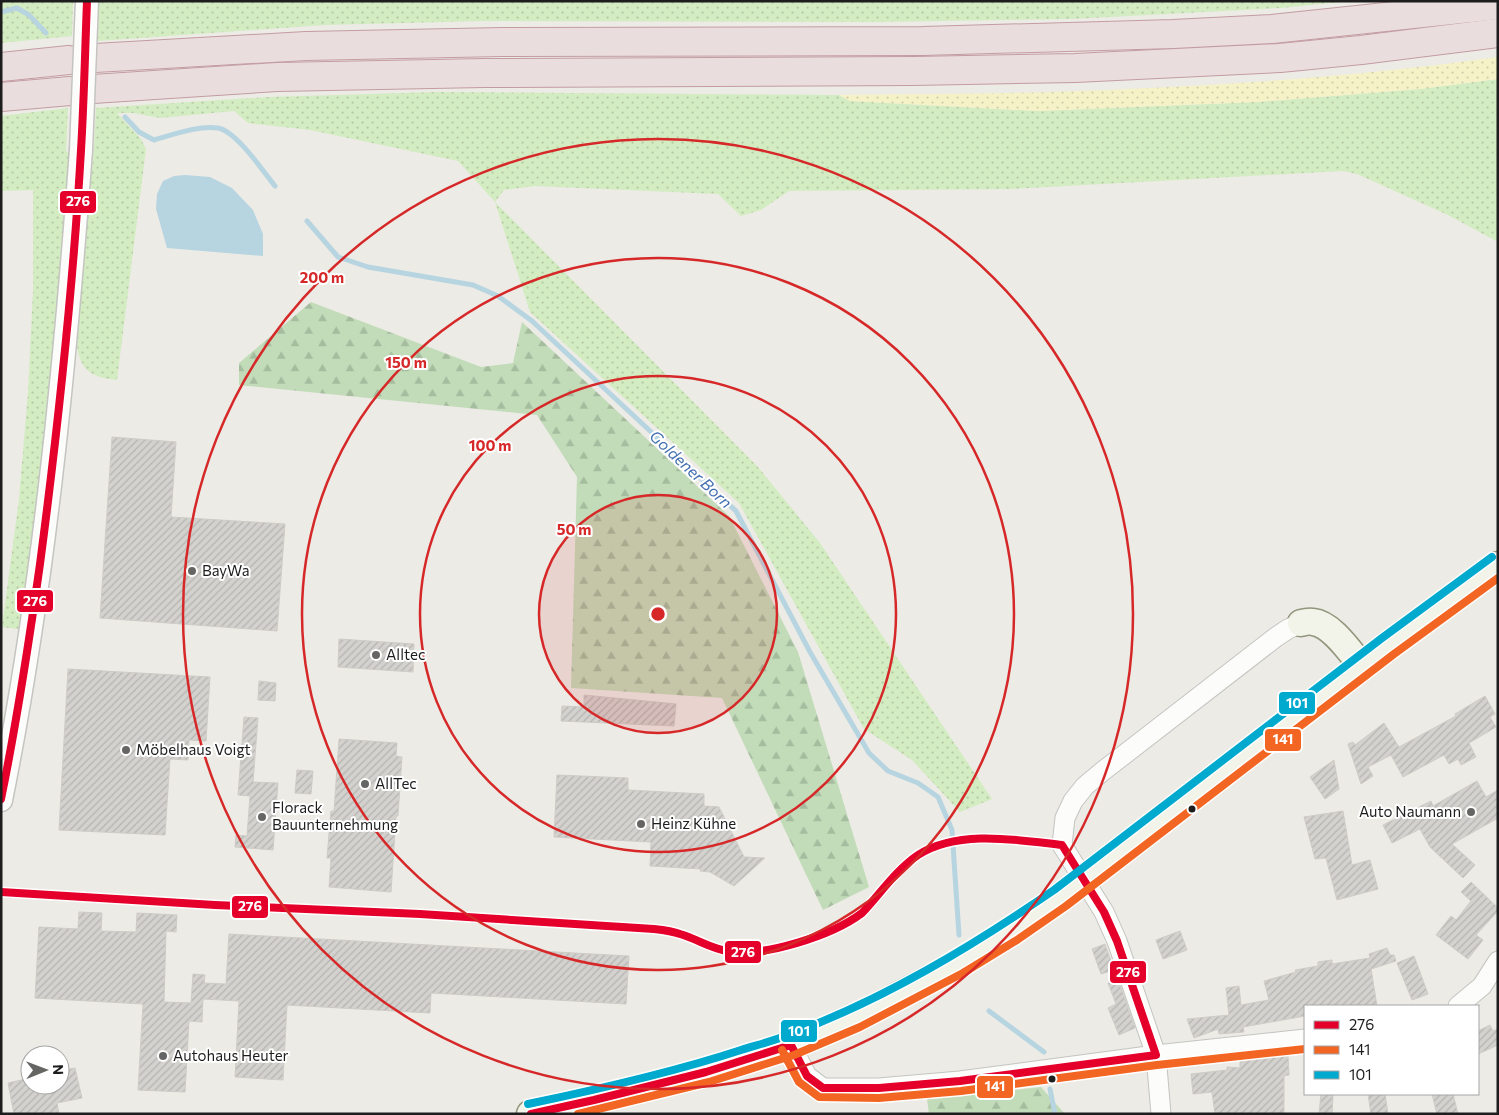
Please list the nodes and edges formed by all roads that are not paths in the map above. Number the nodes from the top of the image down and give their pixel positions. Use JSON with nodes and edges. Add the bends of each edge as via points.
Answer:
{"nodes":[{"id":1,"x":87,"y":1,"type":"edge"},
{"id":2,"x":1498,"y":5,"type":"edge"},
{"id":3,"x":1498,"y":33,"type":"edge"},
{"id":4,"x":1,"y":67,"type":"edge"},
{"id":5,"x":1,"y":97,"type":"edge"},
{"id":6,"x":1498,"y":565,"type":"edge"},
{"id":7,"x":1301,"y":623,"type":"joint"},
{"id":8,"x":1362,"y":666,"type":"junction"},
{"id":9,"x":1,"y":800,"type":"edge"},
{"id":10,"x":1498,"y":961,"type":"edge"},
{"id":11,"x":1459,"y":1005,"type":"edge"},
{"id":12,"x":1304,"y":1039,"type":"edge"},
{"id":13,"x":791,"y":1045,"type":"junction"},
{"id":14,"x":1156,"y":1055,"type":"junction"},
{"id":15,"x":530,"y":1114,"type":"edge"},
{"id":16,"x":1161,"y":1114,"type":"edge"}],
"edges":[{"from":1,"to":9,"type":"street","bridge":true,"via":[[81,150],[64,367],[44,536]]},
{"from":2,"to":4,"type":"highway","via":[[1272,29],[1172,34],[923,41],[306,46]]},
{"from":3,"to":5,"type":"highway","via":[[1280,58],[1075,68],[277,77]]},
{"from":6,"to":8,"type":"main road"},
{"from":7,"to":8,"type":"main road","via":[[1322,624]]},
{"from":7,"to":14,"type":"street","via":[[1276,637],[1103,771],[1085,786],[1065,818],[1062,845],[1108,919]]},
{"from":8,"to":13,"type":"main road","bridge":true,"via":[[1060,898],[1012,930],[958,964],[856,1018]]},
{"from":10,"to":11,"type":"street","via":[[1482,986]]},
{"from":12,"to":14,"type":"street"},
{"from":13,"to":14,"type":"street","via":[[806,1076],[823,1088],[879,1088],[960,1081]]},
{"from":13,"to":15,"type":"main road","via":[[706,1072]]},
{"from":14,"to":16,"type":"street"}]}
